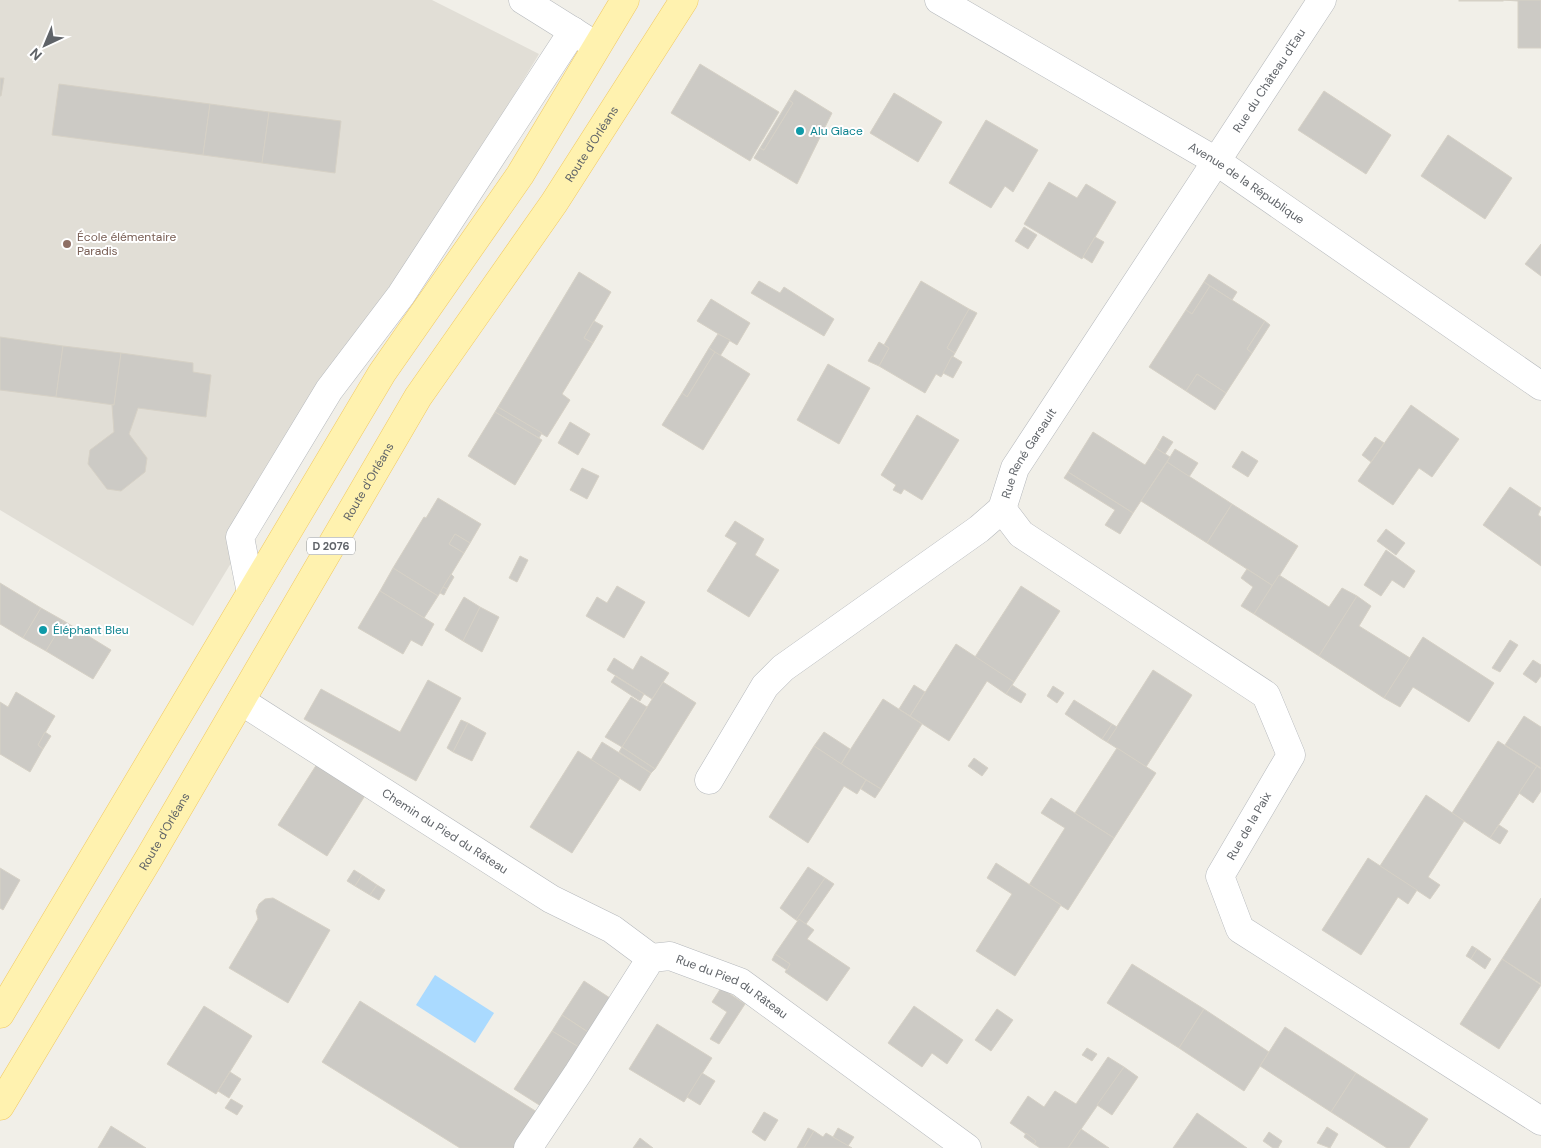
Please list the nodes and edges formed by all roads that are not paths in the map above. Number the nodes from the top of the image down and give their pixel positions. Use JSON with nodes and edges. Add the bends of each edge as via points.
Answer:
{"nodes":[{"id":1,"x":523,"y":0,"type":"edge"},
{"id":2,"x":625,"y":0,"type":"edge"},
{"id":3,"x":684,"y":0,"type":"edge"},
{"id":4,"x":938,"y":0,"type":"edge"},
{"id":5,"x":1322,"y":0,"type":"edge"},
{"id":6,"x":573,"y":31,"type":"junction"},
{"id":7,"x":598,"y":47,"type":"junction"},
{"id":8,"x":1216,"y":161,"type":"junction"},
{"id":9,"x":1541,"y":386,"type":"edge"},
{"id":10,"x":1002,"y":509,"type":"junction"},
{"id":11,"x":251,"y":593,"type":"junction"},
{"id":12,"x":241,"y":701,"type":"junction"},
{"id":13,"x":709,"y":780,"type":"dead end"},
{"id":14,"x":651,"y":958,"type":"junction"},
{"id":15,"x":0,"y":1014,"type":"edge"},
{"id":16,"x":0,"y":1106,"type":"edge"},
{"id":17,"x":1541,"y":1121,"type":"edge"},
{"id":18,"x":528,"y":1148,"type":"edge"},
{"id":19,"x":967,"y":1148,"type":"edge"}],
"edges":[{"from":1,"to":6,"type":"street"},
{"from":2,"to":7,"type":"main road"},
{"from":3,"to":12,"type":"main road","name":"Route d'Orléans","number":"D 2076","via":[[554,203],[418,397]]},
{"from":4,"to":8,"type":"street","name":"Avenue de la République"},
{"from":5,"to":8,"type":"street","name":"Rue du Château d'Eau"},
{"from":6,"to":7,"type":"street"},
{"from":6,"to":11,"type":"street","via":[[401,295],[329,390],[240,537]]},
{"from":7,"to":11,"type":"main road","via":[[520,175],[382,373]]},
{"from":8,"to":9,"type":"street","name":"Avenue de la République"},
{"from":8,"to":10,"type":"street","name":"Rue René Garsault","via":[[1015,468]]},
{"from":10,"to":13,"type":"street","name":"Rue René Garsault","via":[[979,529],[782,668],[766,686]]},
{"from":10,"to":17,"type":"street","name":"Rue de la Paix","via":[[1021,534],[1266,695],[1291,755],[1220,876],[1240,929]]},
{"from":11,"to":15,"type":"main road"},
{"from":12,"to":14,"type":"street","name":"Chemin du Pied du Râteau","via":[[552,899],[612,929]]},
{"from":12,"to":16,"type":"main road","name":"Route d'Orléans","number":"D 2076"},
{"from":14,"to":18,"type":"street"},
{"from":14,"to":19,"type":"street","name":"Rue du Pied du Râteau","via":[[670,956],[740,982]]}]}
